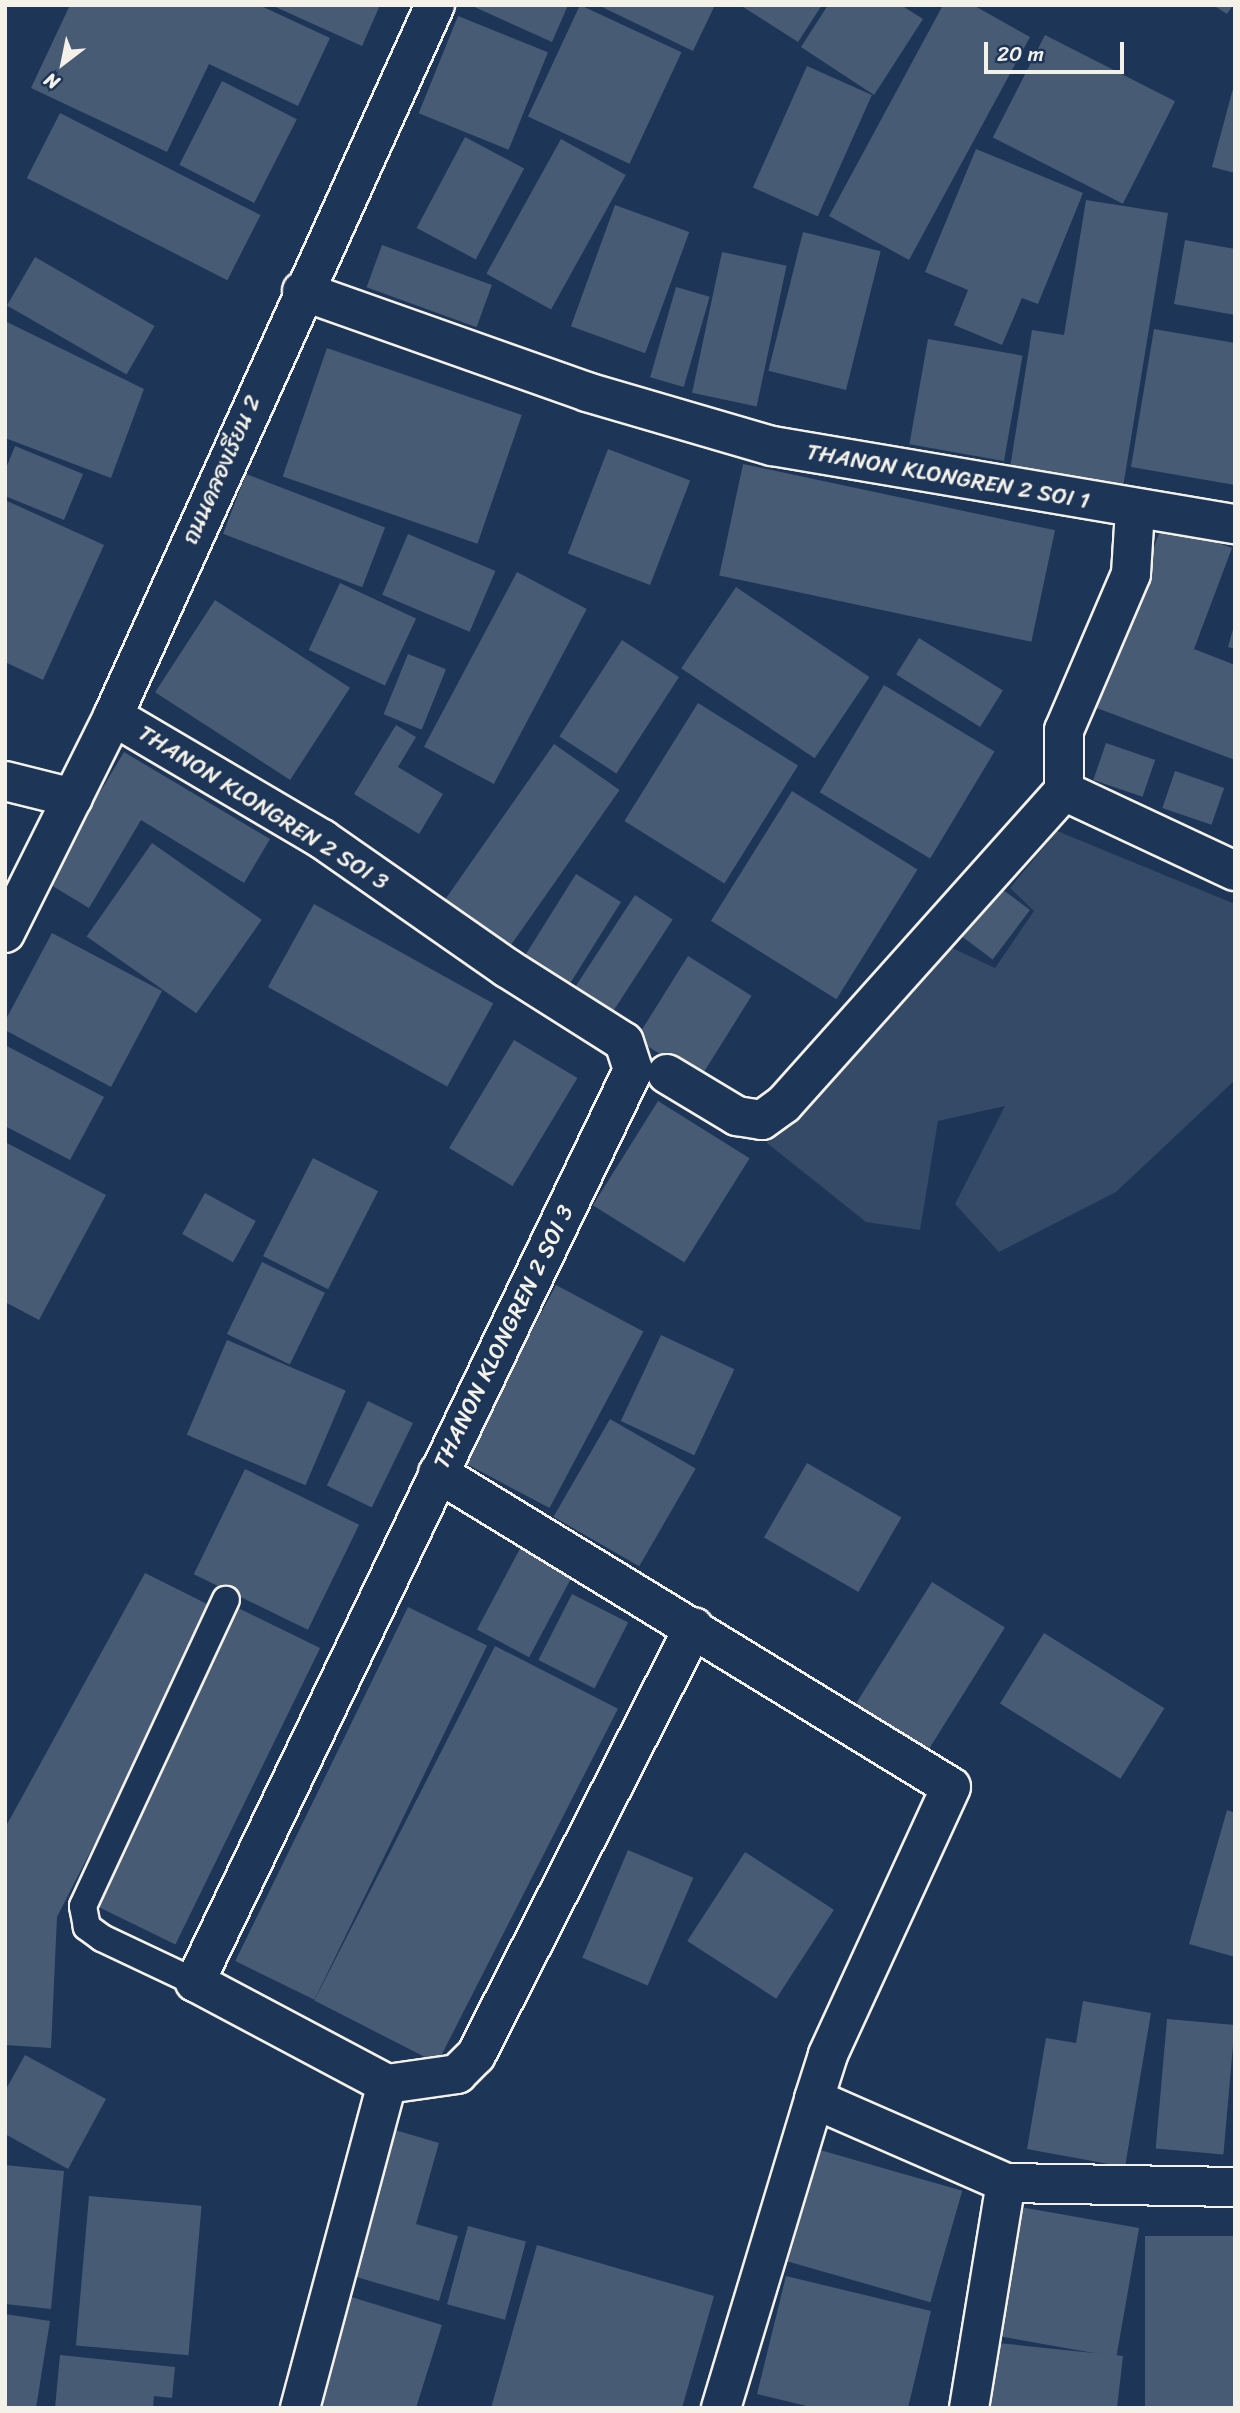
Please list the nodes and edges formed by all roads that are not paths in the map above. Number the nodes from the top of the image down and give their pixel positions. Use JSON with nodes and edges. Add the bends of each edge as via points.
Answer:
{"nodes":[{"id":1,"x":435,"y":5,"type":"edge"},
{"id":2,"x":302,"y":291,"type":"junction"},
{"id":3,"x":1135,"y":510,"type":"junction"},
{"id":4,"x":1235,"y":524,"type":"edge"},
{"id":5,"x":113,"y":716,"type":"junction"},
{"id":6,"x":5,"y":780,"type":"edge"},
{"id":7,"x":1064,"y":791,"type":"junction"},
{"id":8,"x":73,"y":798,"type":"junction"},
{"id":9,"x":1235,"y":871,"type":"edge"},
{"id":10,"x":5,"y":933,"type":"edge"},
{"id":11,"x":667,"y":1074,"type":"dead end"},
{"id":12,"x":438,"y":1474,"type":"junction"},
{"id":13,"x":226,"y":1600,"type":"dead end"},
{"id":14,"x":694,"y":1627,"type":"junction"},
{"id":15,"x":195,"y":1982,"type":"junction"},
{"id":16,"x":387,"y":2084,"type":"junction"},
{"id":17,"x":814,"y":2099,"type":"junction"},
{"id":18,"x":1006,"y":2183,"type":"junction"},
{"id":19,"x":1235,"y":2187,"type":"edge"},
{"id":20,"x":300,"y":2408,"type":"edge"},
{"id":21,"x":721,"y":2408,"type":"edge"},
{"id":22,"x":969,"y":2408,"type":"edge"}],
"edges":[{"from":1,"to":2,"type":"street","name":"ถนนคลองเรียน 2"},
{"from":2,"to":3,"type":"street","name":"THANON KLONGREN 2 SOI 1","via":[[587,392],[772,446]]},
{"from":2,"to":5,"type":"street","name":"ถนนคลองเรียน 2"},
{"from":3,"to":4,"type":"street","name":"THANON KLONGREN 2 SOI 1"},
{"from":3,"to":7,"type":"street","via":[[1131,574],[1064,730]]},
{"from":5,"to":8,"type":"street","name":"ถนนคลองเรียน 2"},
{"from":5,"to":12,"type":"street","name":"THANON KLONGREN 2 SOI 3","via":[[322,839],[507,968],[624,1042],[633,1069]]},
{"from":6,"to":8,"type":"street"},
{"from":7,"to":9,"type":"street"},
{"from":7,"to":11,"type":"street","via":[[784,1104],[762,1120],[737,1116]]},
{"from":8,"to":10,"type":"street","name":"ถนนคลองเรียน 2"},
{"from":12,"to":14,"type":"street"},
{"from":12,"to":15,"type":"street","name":"THANON KLONGREN 2 SOI 3"},
{"from":13,"to":15,"type":"lane","via":[[83,1906],[87,1927],[102,1938]]},
{"from":14,"to":16,"type":"street","via":[[476,2055],[457,2074]]},
{"from":14,"to":17,"type":"street","via":[[951,1787],[828,2054]]},
{"from":15,"to":16,"type":"street"},
{"from":16,"to":20,"type":"street"},
{"from":17,"to":18,"type":"street"},
{"from":17,"to":21,"type":"street"},
{"from":18,"to":19,"type":"street"},
{"from":18,"to":22,"type":"street"}]}
